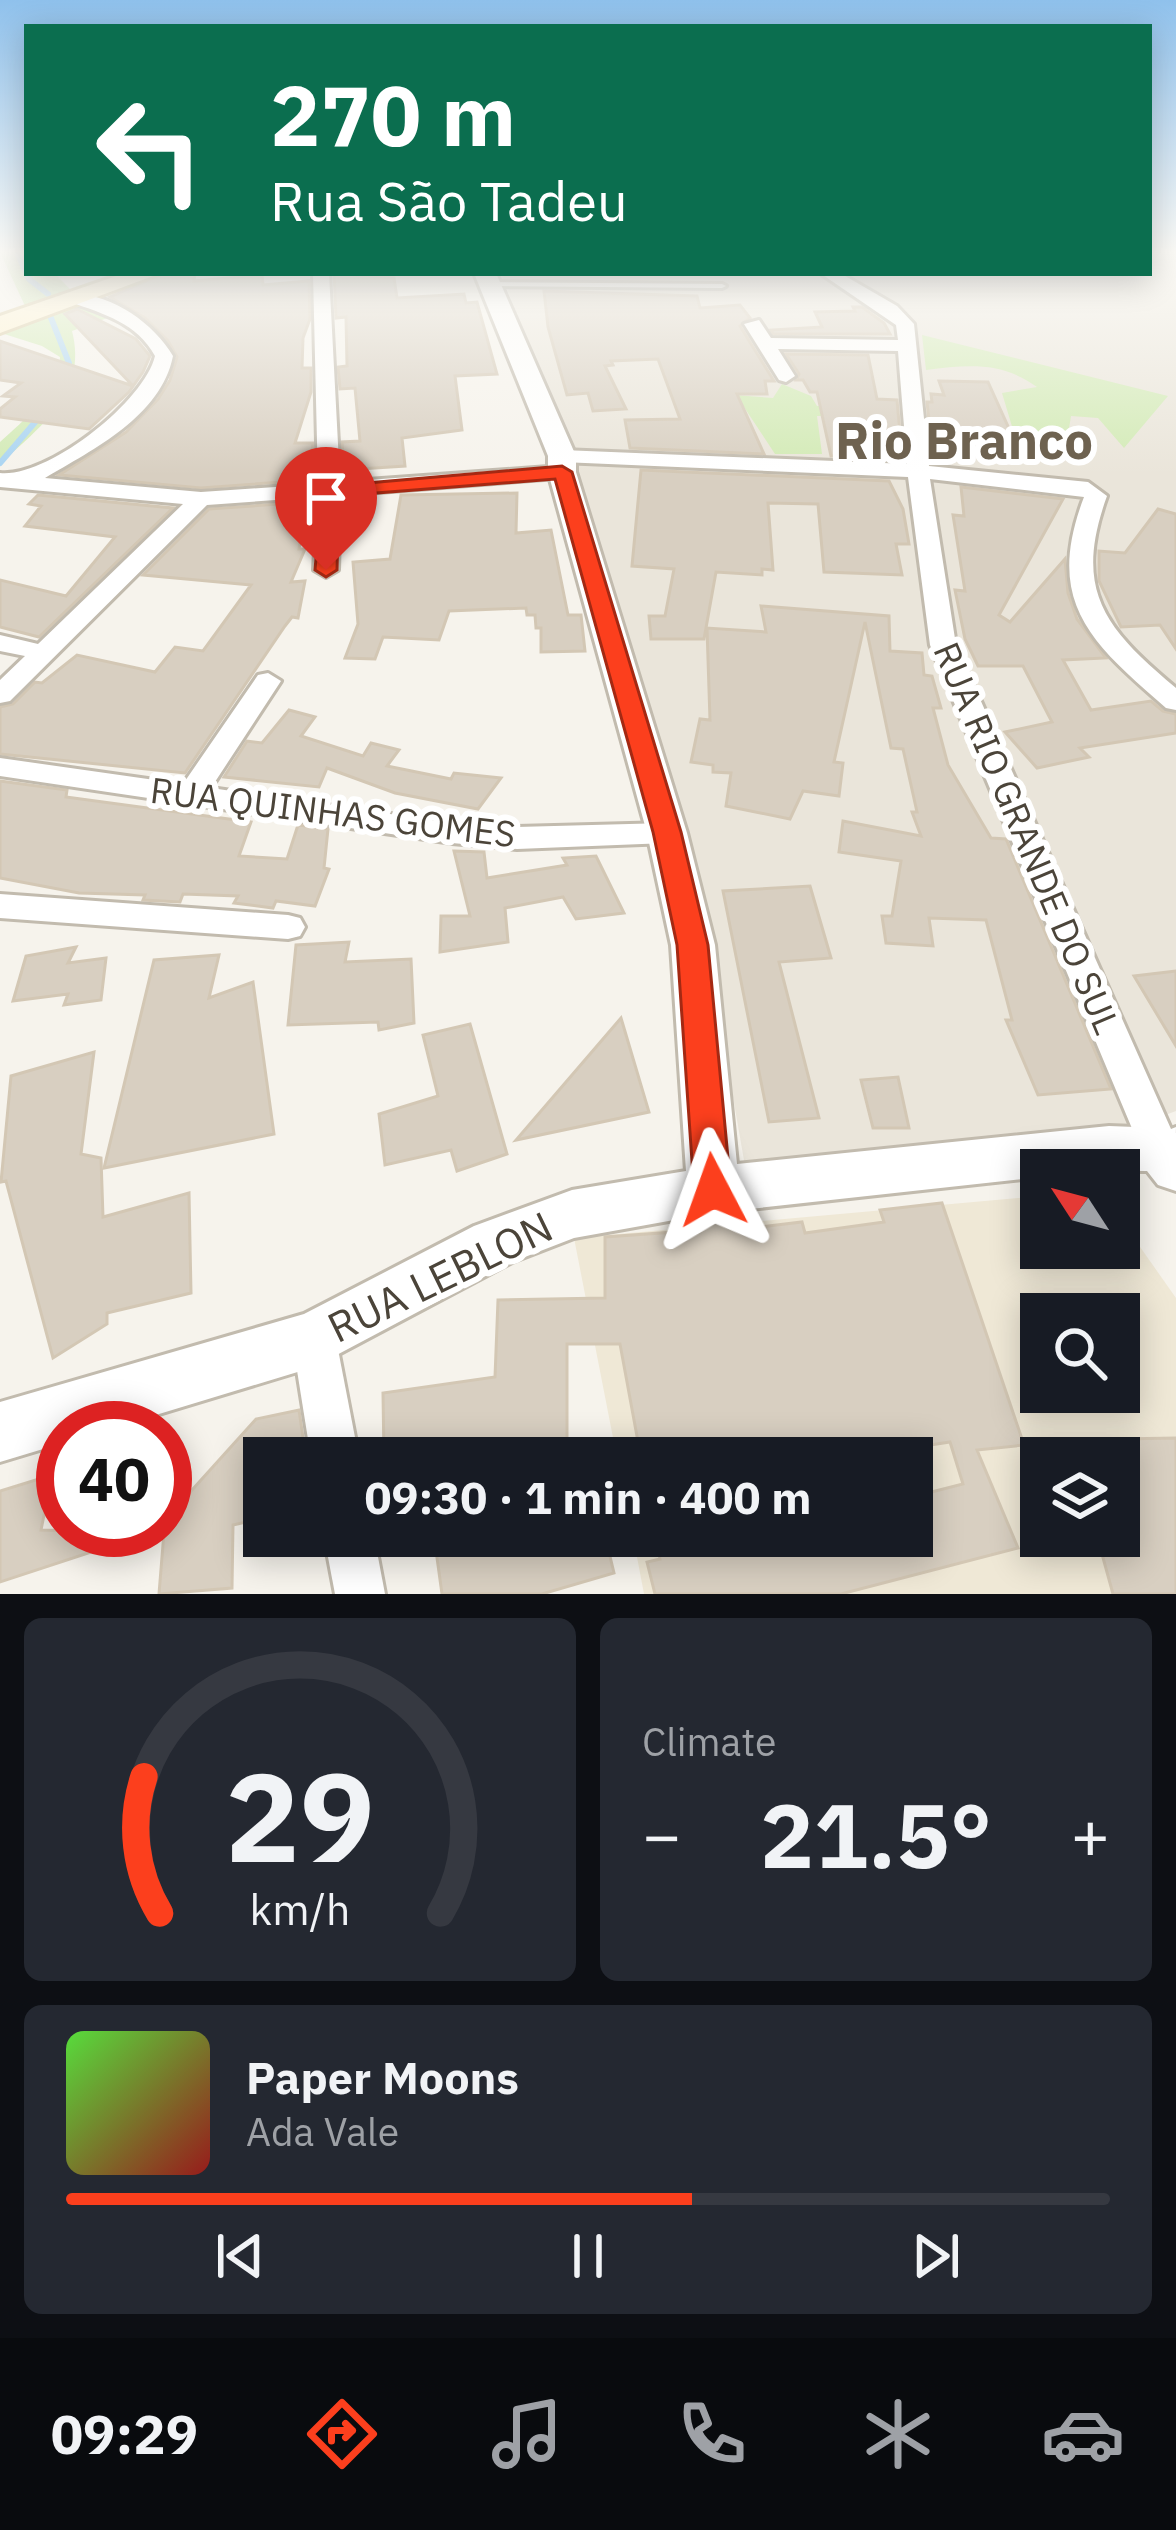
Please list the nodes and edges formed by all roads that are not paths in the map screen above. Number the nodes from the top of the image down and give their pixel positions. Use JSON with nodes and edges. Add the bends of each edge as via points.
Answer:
{"nodes":[{"id":1,"x":137,"y":326,"type":"edge"},
{"id":2,"x":323,"y":326,"type":"edge"},
{"id":3,"x":507,"y":326,"type":"edge"},
{"id":4,"x":755,"y":326,"type":"edge"},
{"id":5,"x":904,"y":326,"type":"edge"},
{"id":6,"x":766,"y":343,"type":"junction"},
{"id":7,"x":904,"y":346,"type":"junction"},
{"id":8,"x":786,"y":376,"type":"dead end"},
{"id":9,"x":562,"y":464,"type":"junction"},
{"id":10,"x":921,"y":474,"type":"junction"},
{"id":11,"x":8,"y":480,"type":"edge"},
{"id":12,"x":329,"y":491,"type":"junction"},
{"id":13,"x":201,"y":499,"type":"junction"},
{"id":14,"x":326,"y":570,"type":"dead end"},
{"id":15,"x":0,"y":643,"type":"edge"},
{"id":16,"x":45,"y":653,"type":"junction"},
{"id":17,"x":268,"y":681,"type":"dead end"},
{"id":18,"x":0,"y":695,"type":"edge"},
{"id":19,"x":1176,"y":702,"type":"edge"},
{"id":20,"x":0,"y":767,"type":"edge"},
{"id":21,"x":191,"y":795,"type":"junction"},
{"id":22,"x":667,"y":832,"type":"junction"},
{"id":23,"x":0,"y":906,"type":"edge"},
{"id":24,"x":288,"y":927,"type":"dead end"},
{"id":25,"x":1171,"y":1154,"type":"edge"},
{"id":26,"x":713,"y":1190,"type":"junction"},
{"id":27,"x":314,"y":1339,"type":"junction"},
{"id":28,"x":0,"y":1432,"type":"edge"},
{"id":29,"x":331,"y":1437,"type":"edge"},
{"id":30,"x":353,"y":1557,"type":"edge"},
{"id":31,"x":360,"y":1594,"type":"edge"}],
"edges":[{"from":1,"to":11,"type":"street","via":[[162,350],[155,385],[119,422]]},
{"from":2,"to":12,"type":"street"},
{"from":3,"to":9,"type":"street"},
{"from":4,"to":6,"type":"street"},
{"from":5,"to":7,"type":"street","name":"RUA RIO GRANDE DO SUL"},
{"from":6,"to":7,"type":"street"},
{"from":6,"to":8,"type":"street"},
{"from":7,"to":10,"type":"street","name":"RUA RIO GRANDE DO SUL"},
{"from":9,"to":10,"type":"street","via":[[862,466]]},
{"from":9,"to":12,"type":"street"},
{"from":9,"to":22,"type":"street"},
{"from":10,"to":19,"type":"street","via":[[1070,484],[1096,496],[1078,544],[1088,611],[1117,651]]},
{"from":10,"to":25,"type":"street","name":"RUA RIO GRANDE DO SUL","via":[[943,645]]},
{"from":11,"to":13,"type":"street"},
{"from":12,"to":13,"type":"street"},
{"from":12,"to":14,"type":"street"},
{"from":13,"to":16,"type":"street"},
{"from":15,"to":16,"type":"street"},
{"from":16,"to":18,"type":"street"},
{"from":17,"to":21,"type":"street"},
{"from":20,"to":21,"type":"street","name":"RUA QUINHAS GOMES"},
{"from":21,"to":22,"type":"street","name":"RUA QUINHAS GOMES","via":[[518,838]]},
{"from":22,"to":26,"type":"street","via":[[693,945]]},
{"from":23,"to":24,"type":"street"},
{"from":25,"to":26,"type":"street","name":"RUA LEBLON","via":[[1109,1148]]},
{"from":26,"to":27,"type":"street","name":"RUA LEBLON","via":[[572,1214],[493,1244]]},
{"from":27,"to":28,"type":"street","name":"RUA LEBLON"},
{"from":27,"to":29,"type":"street"},
{"from":30,"to":31,"type":"street"}]}
